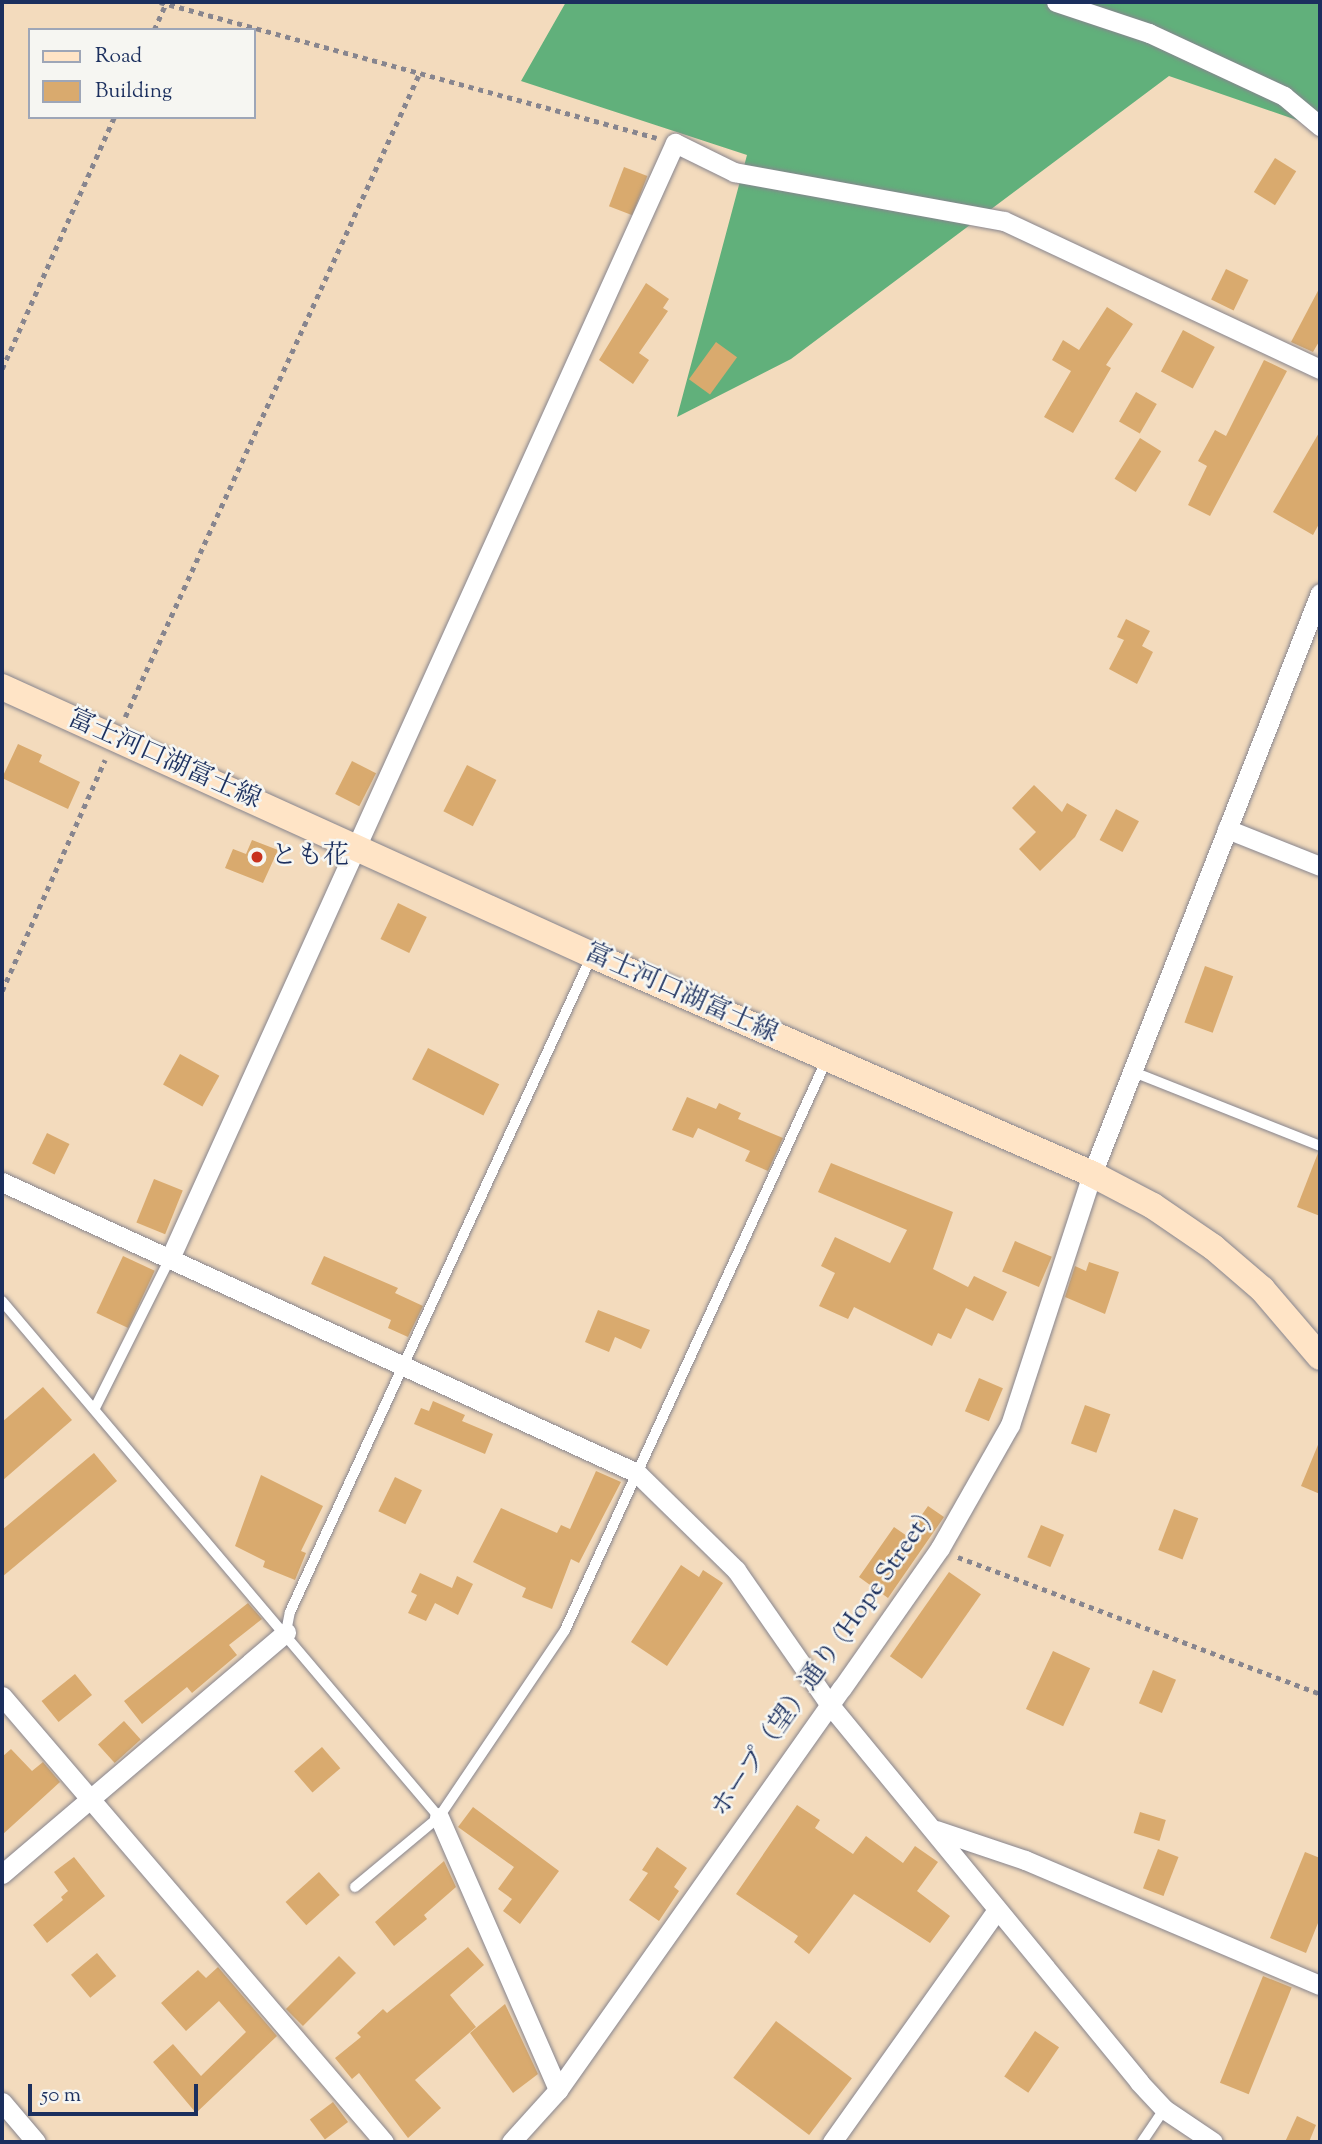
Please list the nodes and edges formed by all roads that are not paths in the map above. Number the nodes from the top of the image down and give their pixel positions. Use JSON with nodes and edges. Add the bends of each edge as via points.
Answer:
{"nodes":[{"id":1,"x":1056,"y":2,"type":"edge"},
{"id":2,"x":1320,"y":126,"type":"edge"},
{"id":3,"x":1320,"y":369,"type":"edge"},
{"id":4,"x":1320,"y":593,"type":"edge"},
{"id":5,"x":2,"y":687,"type":"edge"},
{"id":6,"x":1227,"y":828,"type":"junction"},
{"id":7,"x":356,"y":846,"type":"junction"},
{"id":8,"x":1320,"y":866,"type":"edge"},
{"id":9,"x":592,"y":955,"type":"junction"},
{"id":10,"x":827,"y":1058,"type":"junction"},
{"id":11,"x":1131,"y":1071,"type":"junction"},
{"id":12,"x":1320,"y":1146,"type":"edge"},
{"id":13,"x":1091,"y":1174,"type":"junction"},
{"id":14,"x":2,"y":1182,"type":"edge"},
{"id":15,"x":171,"y":1256,"type":"junction"},
{"id":16,"x":2,"y":1301,"type":"edge"},
{"id":17,"x":1320,"y":1357,"type":"edge"},
{"id":18,"x":403,"y":1364,"type":"junction"},
{"id":19,"x":95,"y":1408,"type":"junction"},
{"id":20,"x":637,"y":1473,"type":"junction"},
{"id":21,"x":286,"y":1632,"type":"junction"},
{"id":22,"x":2,"y":1696,"type":"edge"},
{"id":23,"x":829,"y":1704,"type":"junction"},
{"id":24,"x":92,"y":1798,"type":"junction"},
{"id":25,"x":439,"y":1817,"type":"junction"},
{"id":26,"x":936,"y":1830,"type":"junction"},
{"id":27,"x":2,"y":1874,"type":"edge"},
{"id":28,"x":355,"y":1887,"type":"dead end"},
{"id":29,"x":996,"y":1911,"type":"junction"},
{"id":30,"x":1320,"y":1985,"type":"edge"},
{"id":31,"x":558,"y":2090,"type":"junction"},
{"id":32,"x":2,"y":2102,"type":"edge"},
{"id":33,"x":1164,"y":2109,"type":"junction"},
{"id":34,"x":36,"y":2142,"type":"edge"},
{"id":35,"x":384,"y":2142,"type":"edge"},
{"id":36,"x":511,"y":2142,"type":"edge"},
{"id":37,"x":832,"y":2142,"type":"edge"},
{"id":38,"x":1142,"y":2142,"type":"edge"},
{"id":39,"x":1213,"y":2142,"type":"edge"}],
"edges":[{"from":1,"to":2,"type":"street","via":[[1186,50],[1284,96]]},
{"from":3,"to":7,"type":"street","via":[[1004,221],[734,172],[675,143]]},
{"from":4,"to":6,"type":"street","name":"ホープ（望）通り (Hope Street)"},
{"from":5,"to":7,"type":"main road","name":"富士河口湖富士線"},
{"from":6,"to":8,"type":"street"},
{"from":6,"to":11,"type":"street","name":"ホープ（望）通り (Hope Street)"},
{"from":7,"to":9,"type":"main road","name":"富士河口湖富士線"},
{"from":7,"to":15,"type":"street"},
{"from":9,"to":10,"type":"main road","name":"富士河口湖富士線"},
{"from":9,"to":18,"type":"lane"},
{"from":10,"to":13,"type":"main road","name":"富士河口湖富士線"},
{"from":10,"to":20,"type":"lane"},
{"from":11,"to":12,"type":"lane"},
{"from":11,"to":13,"type":"street","name":"ホープ（望）通り (Hope Street)"},
{"from":13,"to":17,"type":"main road","name":"富士河口湖富士線","via":[[1153,1206],[1213,1247],[1262,1289]]},
{"from":13,"to":23,"type":"street","name":"ホープ（望）通り (Hope Street)","via":[[1010,1425],[940,1548]]},
{"from":14,"to":15,"type":"street"},
{"from":15,"to":18,"type":"street"},
{"from":15,"to":19,"type":"lane"},
{"from":16,"to":19,"type":"lane"},
{"from":18,"to":20,"type":"street"},
{"from":18,"to":21,"type":"lane","via":[[290,1612]]},
{"from":19,"to":21,"type":"lane"},
{"from":20,"to":23,"type":"street","via":[[736,1570]]},
{"from":20,"to":25,"type":"lane","via":[[565,1629]]},
{"from":21,"to":24,"type":"street"},
{"from":21,"to":25,"type":"lane"},
{"from":22,"to":24,"type":"street"},
{"from":23,"to":26,"type":"street","via":[[916,1814]]},
{"from":23,"to":31,"type":"street","name":"ホープ（望）通り (Hope Street)"},
{"from":24,"to":27,"type":"street"},
{"from":24,"to":35,"type":"street"},
{"from":25,"to":28,"type":"lane"},
{"from":25,"to":31,"type":"street"},
{"from":26,"to":29,"type":"street"},
{"from":26,"to":30,"type":"street","via":[[1026,1860]]},
{"from":29,"to":33,"type":"street"},
{"from":29,"to":37,"type":"street"},
{"from":31,"to":36,"type":"street","name":"ホープ（望）通り (Hope Street)"},
{"from":32,"to":34,"type":"street"},
{"from":33,"to":38,"type":"lane"},
{"from":33,"to":39,"type":"street"}]}
